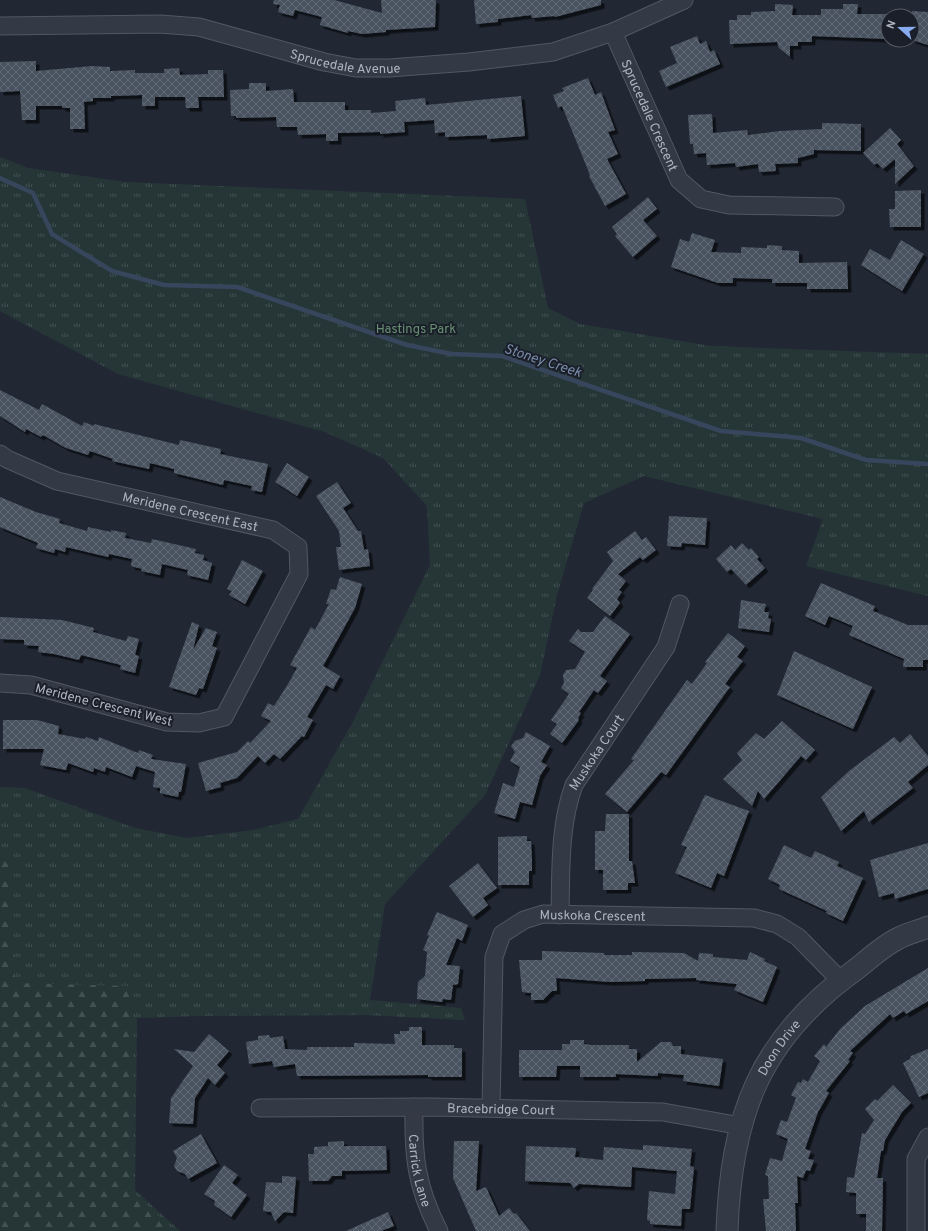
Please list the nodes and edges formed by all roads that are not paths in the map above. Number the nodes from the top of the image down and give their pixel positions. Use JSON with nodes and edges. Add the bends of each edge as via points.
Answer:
{"nodes":[{"id":1,"x":684,"y":0,"type":"edge"},
{"id":2,"x":0,"y":26,"type":"edge"},
{"id":3,"x":613,"y":32,"type":"junction"},
{"id":4,"x":835,"y":207,"type":"dead end"},
{"id":5,"x":0,"y":454,"type":"edge"},
{"id":6,"x":680,"y":604,"type":"dead end"},
{"id":7,"x":271,"y":626,"type":"joint"},
{"id":8,"x":0,"y":683,"type":"edge"},
{"id":9,"x":560,"y":915,"type":"junction"},
{"id":10,"x":928,"y":927,"type":"edge"},
{"id":11,"x":840,"y":980,"type":"junction"},
{"id":12,"x":414,"y":1107,"type":"junction"},
{"id":13,"x":260,"y":1108,"type":"dead end"},
{"id":14,"x":491,"y":1108,"type":"junction"},
{"id":15,"x":741,"y":1126,"type":"junction"},
{"id":16,"x":928,"y":1137,"type":"edge"},
{"id":17,"x":439,"y":1231,"type":"edge"},
{"id":18,"x":727,"y":1231,"type":"edge"},
{"id":19,"x":916,"y":1231,"type":"edge"}],
"edges":[{"from":1,"to":3,"type":"street","name":"Sprucedale Avenue"},
{"from":2,"to":3,"type":"street","name":"Sprucedale Avenue","via":[[160,24],[199,27],[324,62],[356,68],[469,62],[553,52]]},
{"from":3,"to":4,"type":"street","name":"Sprucedale Crescent","via":[[679,180],[701,199],[729,205]]},
{"from":5,"to":7,"type":"street","name":"Meridene Crescent East","via":[[57,481],[273,530],[298,547],[299,574]]},
{"from":6,"to":9,"type":"street","name":"Muskoka Court","via":[[666,647],[574,785],[566,805]]},
{"from":7,"to":8,"type":"street","name":"Meridene Crescent West","via":[[224,717],[199,723],[166,722],[31,685]]},
{"from":9,"to":11,"type":"street","name":"Muskoka Crescent","via":[[754,918],[777,924],[798,937]]},
{"from":9,"to":14,"type":"street","name":"Muskoka Crescent","via":[[542,914],[524,920],[502,934],[494,956]]},
{"from":10,"to":11,"type":"street","name":"Doon Drive","via":[[898,938]]},
{"from":11,"to":15,"type":"street","name":"Doon Drive","via":[[784,1037],[764,1067],[748,1099]]},
{"from":12,"to":13,"type":"street","name":"Bracebridge Court"},
{"from":12,"to":14,"type":"street","name":"Bracebridge Court"},
{"from":12,"to":17,"type":"street","name":"Carrick Lane","via":[[417,1174],[427,1208]]},
{"from":14,"to":15,"type":"street","name":"Bracebridge Court","via":[[663,1112]]},
{"from":15,"to":18,"type":"street","name":"Doon Drive","via":[[729,1190]]},
{"from":16,"to":19,"type":"street","via":[[916,1159]]}]}
